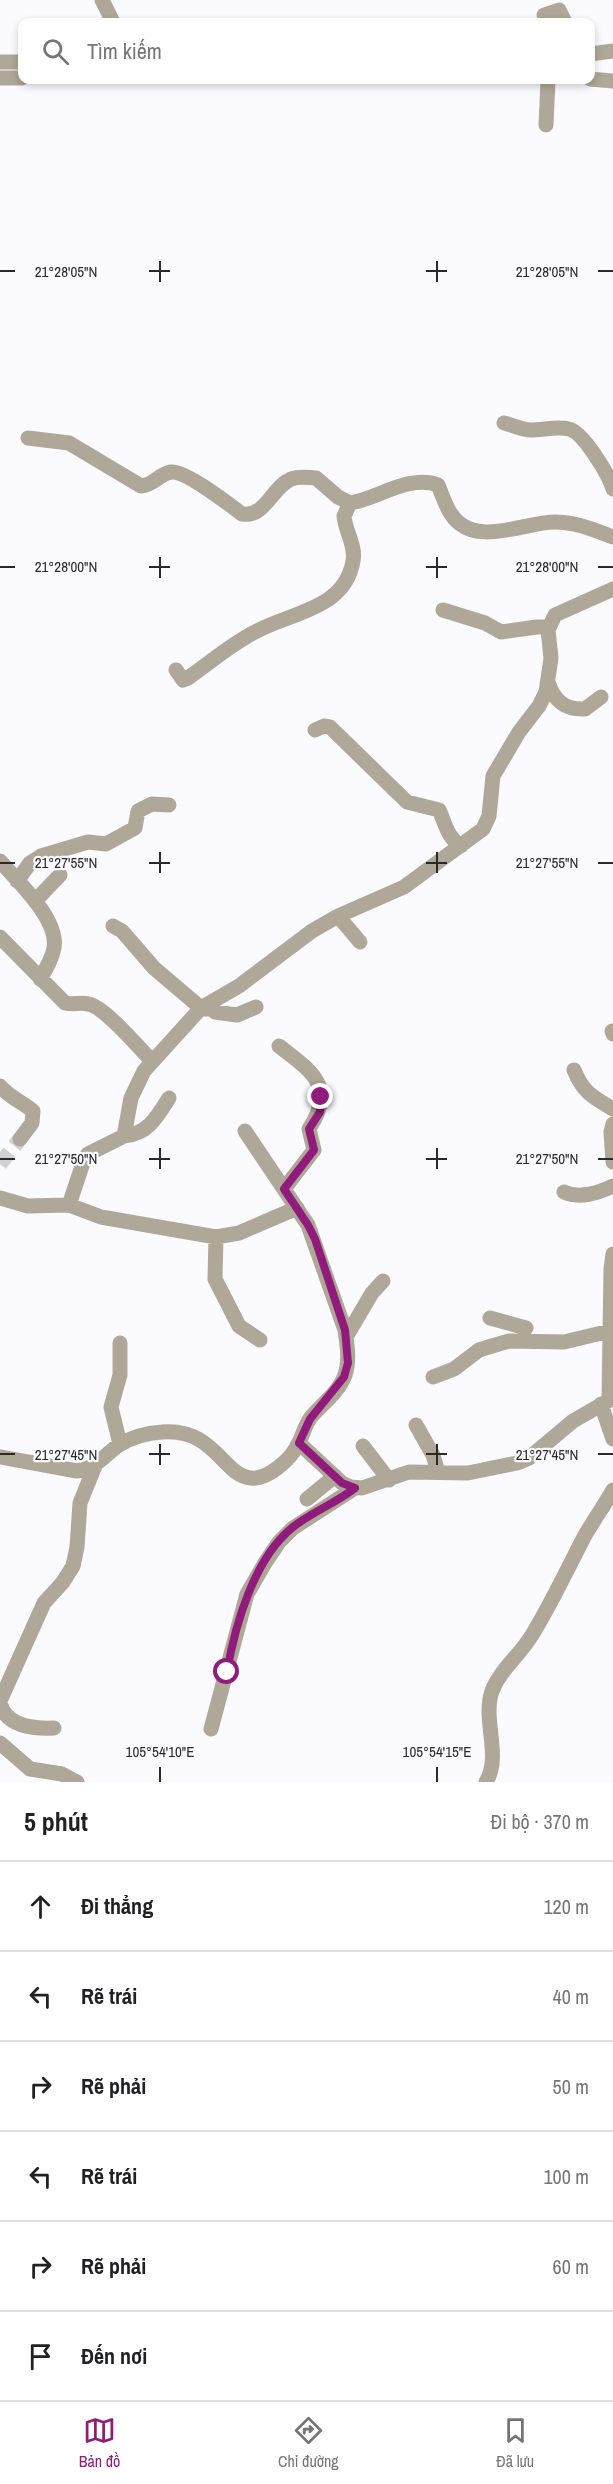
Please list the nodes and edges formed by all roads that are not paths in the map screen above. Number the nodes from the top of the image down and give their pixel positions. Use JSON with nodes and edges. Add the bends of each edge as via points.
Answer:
{"nodes":[{"id":1,"x":102,"y":0,"type":"edge"},
{"id":2,"x":544,"y":15,"type":"dead end"},
{"id":3,"x":111,"y":18,"type":"edge"},
{"id":4,"x":563,"y":18,"type":"edge"},
{"id":5,"x":613,"y":51,"type":"edge"},
{"id":6,"x":595,"y":53,"type":"edge"},
{"id":7,"x":0,"y":62,"type":"edge"},
{"id":8,"x":18,"y":62,"type":"edge"},
{"id":9,"x":0,"y":78,"type":"edge"},
{"id":10,"x":18,"y":78,"type":"edge"},
{"id":11,"x":595,"y":79,"type":"edge"},
{"id":12,"x":613,"y":81,"type":"edge"},
{"id":13,"x":548,"y":84,"type":"edge"},
{"id":14,"x":546,"y":125,"type":"dead end"},
{"id":15,"x":504,"y":423,"type":"dead end"},
{"id":16,"x":28,"y":438,"type":"dead end"},
{"id":17,"x":613,"y":489,"type":"edge"},
{"id":18,"x":350,"y":503,"type":"junction"},
{"id":19,"x":613,"y":537,"type":"edge"},
{"id":20,"x":613,"y":589,"type":"edge"},
{"id":21,"x":443,"y":610,"type":"dead end"},
{"id":22,"x":549,"y":627,"type":"junction"},
{"id":23,"x":176,"y":670,"type":"dead end"},
{"id":24,"x":548,"y":682,"type":"junction"},
{"id":25,"x":601,"y":697,"type":"dead end"},
{"id":26,"x":315,"y":730,"type":"dead end"},
{"id":27,"x":169,"y":805,"type":"dead end"},
{"id":28,"x":461,"y":846,"type":"junction"},
{"id":29,"x":0,"y":861,"type":"edge"},
{"id":30,"x":60,"y":874,"type":"dead end"},
{"id":31,"x":17,"y":881,"type":"junction"},
{"id":32,"x":35,"y":901,"type":"junction"},
{"id":33,"x":338,"y":916,"type":"junction"},
{"id":34,"x":112,"y":926,"type":"dead end"},
{"id":35,"x":0,"y":937,"type":"edge"},
{"id":36,"x":360,"y":942,"type":"dead end"},
{"id":37,"x":40,"y":979,"type":"junction"},
{"id":38,"x":256,"y":1007,"type":"dead end"},
{"id":39,"x":208,"y":1010,"type":"junction"},
{"id":40,"x":279,"y":1046,"type":"dead end"},
{"id":41,"x":151,"y":1060,"type":"junction"},
{"id":42,"x":574,"y":1070,"type":"dead end"},
{"id":43,"x":0,"y":1086,"type":"edge"},
{"id":44,"x":169,"y":1098,"type":"dead end"},
{"id":45,"x":613,"y":1108,"type":"edge"},
{"id":46,"x":613,"y":1124,"type":"edge"},
{"id":47,"x":245,"y":1131,"type":"dead end"},
{"id":48,"x":124,"y":1136,"type":"junction"},
{"id":49,"x":20,"y":1139,"type":"tunnel mouth"},
{"id":50,"x":613,"y":1162,"type":"edge"},
{"id":51,"x":613,"y":1186,"type":"edge"},
{"id":52,"x":284,"y":1189,"type":"junction"},
{"id":53,"x":564,"y":1192,"type":"dead end"},
{"id":54,"x":0,"y":1198,"type":"edge"},
{"id":55,"x":69,"y":1205,"type":"junction"},
{"id":56,"x":297,"y":1208,"type":"junction"},
{"id":57,"x":216,"y":1237,"type":"junction"},
{"id":58,"x":613,"y":1254,"type":"edge"},
{"id":59,"x":383,"y":1281,"type":"dead end"},
{"id":60,"x":490,"y":1318,"type":"dead end"},
{"id":61,"x":610,"y":1331,"type":"junction"},
{"id":62,"x":346,"y":1336,"type":"junction"},
{"id":63,"x":260,"y":1340,"type":"dead end"},
{"id":64,"x":120,"y":1343,"type":"dead end"},
{"id":65,"x":551,"y":1343,"type":"junction"},
{"id":66,"x":433,"y":1377,"type":"dead end"},
{"id":67,"x":607,"y":1400,"type":"edge"},
{"id":68,"x":416,"y":1425,"type":"dead end"},
{"id":69,"x":613,"y":1439,"type":"edge"},
{"id":70,"x":299,"y":1443,"type":"junction"},
{"id":71,"x":120,"y":1444,"type":"junction"},
{"id":72,"x":363,"y":1446,"type":"dead end"},
{"id":73,"x":0,"y":1457,"type":"edge"},
{"id":74,"x":95,"y":1466,"type":"junction"},
{"id":75,"x":438,"y":1472,"type":"junction"},
{"id":76,"x":335,"y":1476,"type":"junction"},
{"id":77,"x":389,"y":1480,"type":"junction"},
{"id":78,"x":355,"y":1488,"type":"junction"},
{"id":79,"x":613,"y":1490,"type":"edge"},
{"id":80,"x":307,"y":1499,"type":"dead end"},
{"id":81,"x":0,"y":1702,"type":"edge"},
{"id":82,"x":54,"y":1728,"type":"dead end"},
{"id":83,"x":211,"y":1728,"type":"dead end"},
{"id":84,"x":0,"y":1743,"type":"edge"},
{"id":85,"x":77,"y":1782,"type":"edge"},
{"id":86,"x":486,"y":1782,"type":"edge"}],
"edges":[{"from":1,"to":3,"type":"street"},
{"from":2,"to":4,"type":"street","via":[[559,10]]},
{"from":5,"to":6,"type":"street"},
{"from":7,"to":8,"type":"street"},
{"from":9,"to":10,"type":"street"},
{"from":11,"to":12,"type":"street"},
{"from":13,"to":14,"type":"street"},
{"from":15,"to":17,"type":"street","via":[[528,430],[562,428],[577,432]]},
{"from":16,"to":18,"type":"street","via":[[69,442],[141,486],[177,472],[242,514],[252,515],[291,479],[306,477],[316,478]]},
{"from":18,"to":19,"type":"street","via":[[403,486],[435,483],[451,515],[475,530],[505,531],[553,522],[576,524]]},
{"from":18,"to":23,"type":"street","via":[[344,516],[353,561],[338,593],[317,607],[237,642],[188,678],[183,680]]},
{"from":20,"to":22,"type":"street","via":[[555,615]]},
{"from":21,"to":22,"type":"street","via":[[501,632]]},
{"from":22,"to":24,"type":"street"},
{"from":24,"to":25,"type":"street","via":[[554,698],[571,708],[585,709]]},
{"from":24,"to":28,"type":"street","via":[[543,700],[493,776],[488,823]]},
{"from":26,"to":28,"type":"street","via":[[330,727],[407,802],[439,810],[446,831]]},
{"from":27,"to":31,"type":"street","via":[[152,804],[138,811],[135,828],[112,843],[88,842],[41,856],[30,863]]},
{"from":28,"to":33,"type":"street","via":[[404,887]]},
{"from":29,"to":31,"type":"street"},
{"from":30,"to":32,"type":"street"},
{"from":31,"to":32,"type":"street"},
{"from":32,"to":37,"type":"street","via":[[54,935],[50,961]]},
{"from":33,"to":36,"type":"street"},
{"from":33,"to":39,"type":"street","via":[[312,930]]},
{"from":34,"to":39,"type":"street","via":[[122,930],[154,968]]},
{"from":35,"to":37,"type":"street"},
{"from":37,"to":41,"type":"street","via":[[65,1003],[97,1007]]},
{"from":38,"to":39,"type":"street","via":[[237,1015]]},
{"from":39,"to":41,"type":"street"},
{"from":40,"to":52,"type":"street","via":[[312,1073],[321,1097],[320,1112],[309,1129],[314,1150]]},
{"from":41,"to":48,"type":"street","via":[[131,1098]]},
{"from":42,"to":45,"type":"street","via":[[586,1092]]},
{"from":43,"to":49,"type":"street","via":[[33,1111],[32,1123]]},
{"from":44,"to":48,"type":"street","via":[[148,1128]]},
{"from":46,"to":50,"type":"street"},
{"from":47,"to":52,"type":"street"},
{"from":48,"to":55,"type":"street","via":[[88,1154]]},
{"from":51,"to":53,"type":"street","via":[[585,1194]]},
{"from":52,"to":56,"type":"street"},
{"from":54,"to":55,"type":"street","via":[[28,1206]]},
{"from":55,"to":57,"type":"street","via":[[101,1217]]},
{"from":56,"to":57,"type":"street","via":[[239,1233]]},
{"from":56,"to":62,"type":"street","via":[[315,1239]]},
{"from":57,"to":63,"type":"street","via":[[215,1279],[239,1326]]},
{"from":58,"to":61,"type":"street"},
{"from":59,"to":62,"type":"street"},
{"from":60,"to":65,"type":"street","via":[[530,1330]]},
{"from":61,"to":65,"type":"street"},
{"from":61,"to":67,"type":"street"},
{"from":62,"to":70,"type":"street","via":[[348,1363],[344,1377],[310,1419]]},
{"from":64,"to":71,"type":"street","via":[[120,1375],[111,1407]]},
{"from":65,"to":66,"type":"street","via":[[509,1341],[479,1350],[454,1369]]},
{"from":67,"to":69,"type":"street"},
{"from":67,"to":75,"type":"street","via":[[573,1421],[529,1458],[468,1473]]},
{"from":68,"to":75,"type":"street"},
{"from":70,"to":71,"type":"street","via":[[271,1473],[249,1479],[206,1442],[187,1433],[164,1431]]},
{"from":70,"to":76,"type":"street"},
{"from":71,"to":74,"type":"street"},
{"from":72,"to":77,"type":"street"},
{"from":73,"to":74,"type":"street","via":[[77,1471]]},
{"from":74,"to":81,"type":"street","via":[[80,1503],[73,1566],[44,1603]]},
{"from":75,"to":77,"type":"street","via":[[410,1472]]},
{"from":76,"to":78,"type":"street"},
{"from":76,"to":80,"type":"street"},
{"from":77,"to":78,"type":"street"},
{"from":78,"to":83,"type":"street","via":[[292,1527],[265,1563],[247,1594]]},
{"from":79,"to":86,"type":"street","via":[[532,1635],[493,1689],[489,1716],[492,1763]]},
{"from":81,"to":82,"type":"street","via":[[9,1718],[24,1726]]},
{"from":84,"to":85,"type":"street","via":[[30,1769],[62,1774]]}]}
